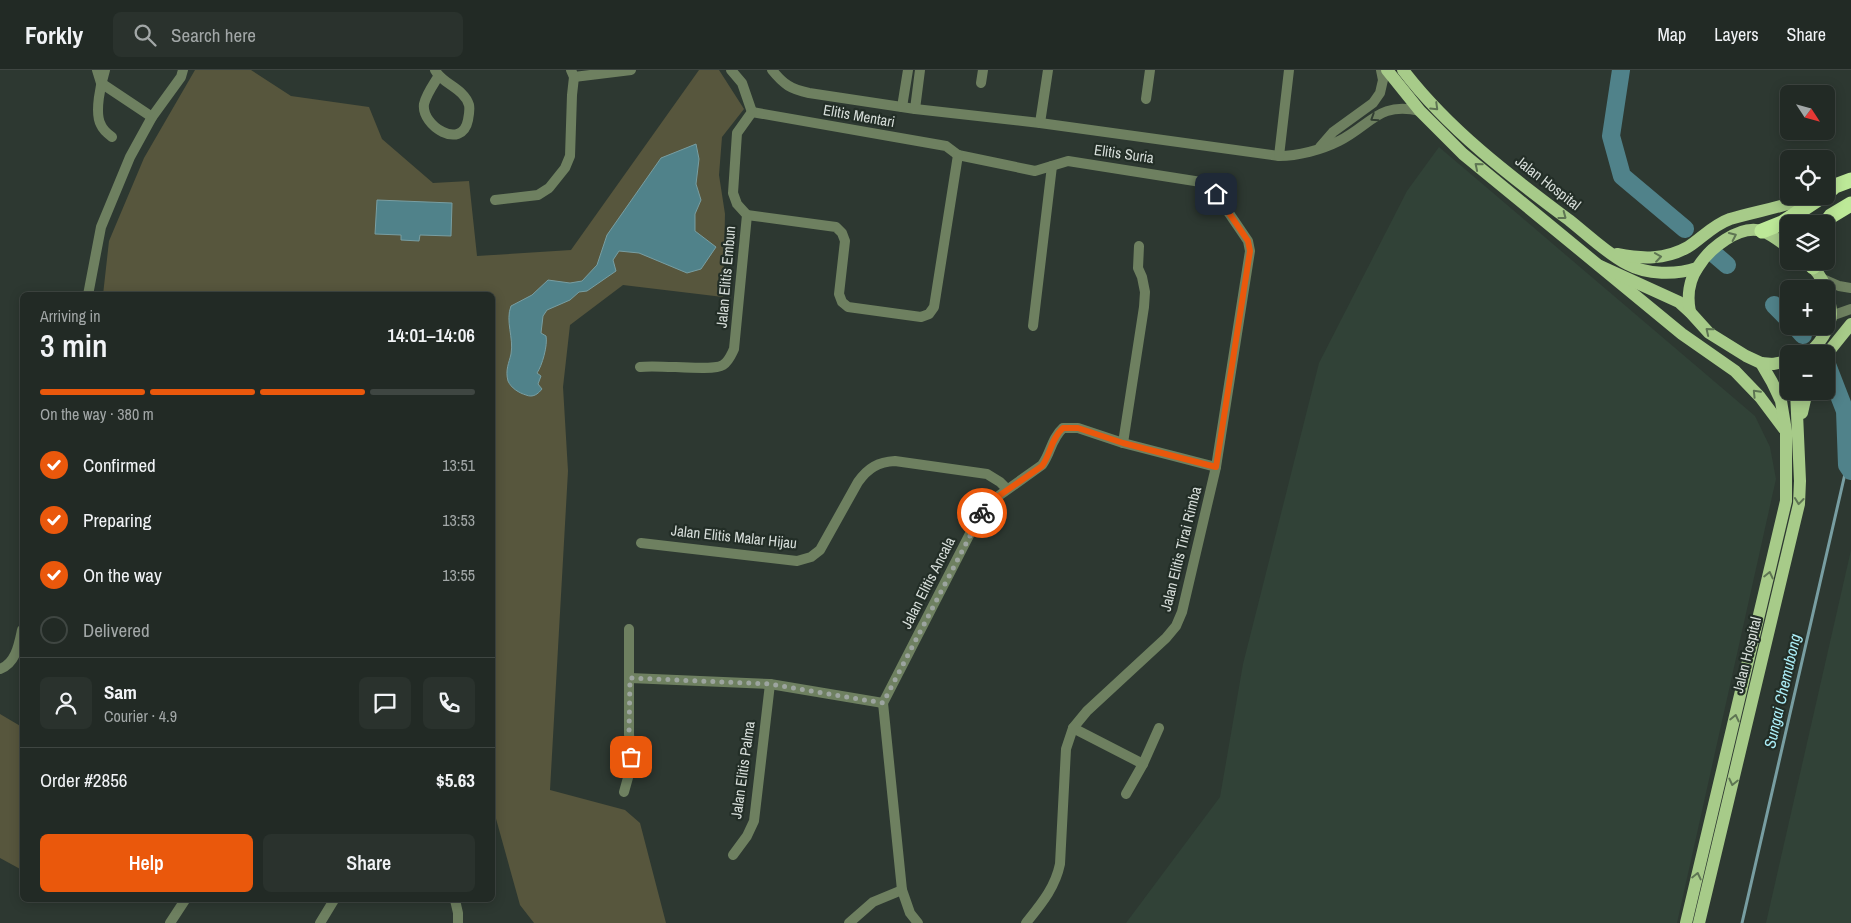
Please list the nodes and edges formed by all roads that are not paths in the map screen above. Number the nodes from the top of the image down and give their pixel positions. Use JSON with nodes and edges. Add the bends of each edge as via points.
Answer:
{"nodes":[{"id":1,"x":97,"y":70,"type":"edge"},
{"id":2,"x":105,"y":70,"type":"edge"},
{"id":3,"x":183,"y":70,"type":"edge"},
{"id":4,"x":631,"y":70,"type":"edge"},
{"id":5,"x":731,"y":70,"type":"edge"},
{"id":6,"x":772,"y":70,"type":"edge"},
{"id":7,"x":908,"y":70,"type":"edge"},
{"id":8,"x":920,"y":70,"type":"edge"},
{"id":9,"x":983,"y":70,"type":"edge"},
{"id":10,"x":1048,"y":70,"type":"edge"},
{"id":11,"x":1150,"y":70,"type":"edge"},
{"id":12,"x":1289,"y":70,"type":"edge"},
{"id":13,"x":1381,"y":70,"type":"edge"},
{"id":14,"x":1387,"y":70,"type":"edge"},
{"id":15,"x":1403,"y":70,"type":"edge"},
{"id":16,"x":437,"y":74,"type":"edge"},
{"id":17,"x":573,"y":74,"type":"edge"},
{"id":18,"x":981,"y":83,"type":"dead end"},
{"id":19,"x":101,"y":84,"type":"junction"},
{"id":20,"x":1146,"y":99,"type":"dead end"},
{"id":21,"x":902,"y":107,"type":"junction"},
{"id":22,"x":915,"y":109,"type":"junction"},
{"id":23,"x":1420,"y":110,"type":"junction"},
{"id":24,"x":752,"y":112,"type":"junction"},
{"id":25,"x":152,"y":118,"type":"junction"},
{"id":26,"x":1040,"y":123,"type":"junction"},
{"id":27,"x":112,"y":138,"type":"dead end"},
{"id":28,"x":1319,"y":148,"type":"junction"},
{"id":29,"x":958,"y":156,"type":"junction"},
{"id":30,"x":1278,"y":156,"type":"junction"},
{"id":31,"x":1052,"y":166,"type":"junction"},
{"id":32,"x":1851,"y":180,"type":"edge"},
{"id":33,"x":1835,"y":187,"type":"edge"},
{"id":34,"x":495,"y":200,"type":"dead end"},
{"id":35,"x":1851,"y":204,"type":"edge"},
{"id":36,"x":1784,"y":205,"type":"edge"},
{"id":37,"x":1810,"y":205,"type":"edge"},
{"id":38,"x":747,"y":215,"type":"junction"},
{"id":39,"x":1834,"y":215,"type":"edge"},
{"id":40,"x":1762,"y":231,"type":"junction"},
{"id":41,"x":1780,"y":242,"type":"edge"},
{"id":42,"x":1139,"y":246,"type":"dead end"},
{"id":43,"x":1250,"y":251,"type":"joint"},
{"id":44,"x":1610,"y":252,"type":"junction"},
{"id":45,"x":1600,"y":266,"type":"junction"},
{"id":46,"x":1697,"y":268,"type":"junction"},
{"id":47,"x":1835,"y":286,"type":"edge"},
{"id":48,"x":1851,"y":288,"type":"edge"},
{"id":49,"x":89,"y":292,"type":"edge"},
{"id":50,"x":1851,"y":309,"type":"edge"},
{"id":51,"x":1690,"y":312,"type":"junction"},
{"id":52,"x":1835,"y":315,"type":"edge"},
{"id":53,"x":1851,"y":324,"type":"edge"},
{"id":54,"x":1033,"y":326,"type":"dead end"},
{"id":55,"x":1824,"y":335,"type":"edge"},
{"id":56,"x":1815,"y":345,"type":"edge"},
{"id":57,"x":1834,"y":345,"type":"edge"},
{"id":58,"x":1699,"y":346,"type":"junction"},
{"id":59,"x":1746,"y":356,"type":"junction"},
{"id":60,"x":1761,"y":363,"type":"junction"},
{"id":61,"x":1780,"y":363,"type":"edge"},
{"id":62,"x":640,"y":367,"type":"dead end"},
{"id":63,"x":1795,"y":400,"type":"edge"},
{"id":64,"x":1804,"y":400,"type":"edge"},
{"id":65,"x":1792,"y":432,"type":"junction"},
{"id":66,"x":1123,"y":443,"type":"junction"},
{"id":67,"x":1216,"y":467,"type":"junction"},
{"id":68,"x":1007,"y":489,"type":"junction"},
{"id":69,"x":641,"y":543,"type":"dead end"},
{"id":70,"x":629,"y":629,"type":"dead end"},
{"id":71,"x":20,"y":637,"type":"edge"},
{"id":72,"x":0,"y":668,"type":"edge"},
{"id":73,"x":630,"y":678,"type":"junction"},
{"id":74,"x":770,"y":684,"type":"junction"},
{"id":75,"x":883,"y":703,"type":"junction"},
{"id":76,"x":1073,"y":728,"type":"junction"},
{"id":77,"x":1159,"y":728,"type":"dead end"},
{"id":78,"x":1143,"y":764,"type":"junction"},
{"id":79,"x":624,"y":792,"type":"dead end"},
{"id":80,"x":1126,"y":794,"type":"dead end"},
{"id":81,"x":733,"y":855,"type":"dead end"},
{"id":82,"x":902,"y":890,"type":"junction"},
{"id":83,"x":184,"y":902,"type":"edge"},
{"id":84,"x":333,"y":902,"type":"edge"},
{"id":85,"x":455,"y":902,"type":"edge"},
{"id":86,"x":170,"y":923,"type":"edge"},
{"id":87,"x":320,"y":923,"type":"edge"},
{"id":88,"x":458,"y":923,"type":"edge"},
{"id":89,"x":849,"y":923,"type":"edge"},
{"id":90,"x":918,"y":923,"type":"edge"},
{"id":91,"x":1026,"y":923,"type":"edge"},
{"id":92,"x":1686,"y":923,"type":"edge"},
{"id":93,"x":1699,"y":923,"type":"edge"}],
"edges":[{"from":1,"to":19,"type":"street"},
{"from":2,"to":19,"type":"street"},
{"from":3,"to":25,"type":"street"},
{"from":4,"to":17,"type":"street"},
{"from":5,"to":24,"type":"street","via":[[742,83]]},
{"from":6,"to":21,"type":"street","via":[[792,89]]},
{"from":7,"to":21,"type":"street"},
{"from":8,"to":22,"type":"street"},
{"from":9,"to":18,"type":"street"},
{"from":10,"to":26,"type":"street"},
{"from":11,"to":20,"type":"street"},
{"from":12,"to":30,"type":"street"},
{"from":13,"to":28,"type":"street","via":[[1382,87],[1373,103],[1333,132]]},
{"from":14,"to":23,"type":"main road","name":"Jalan Hospital"},
{"from":15,"to":44,"type":"main road","name":"Jalan Hospital","one_way":true,"via":[[1422,95],[1480,149]]},
{"from":16,"to":16,"type":"street","via":[[469,104],[467,124],[454,135],[448,135],[429,121],[424,108]]},
{"from":17,"to":34,"type":"street","via":[[570,156],[565,168],[549,188],[538,195]]},
{"from":19,"to":25,"type":"street"},
{"from":19,"to":27,"type":"street","via":[[99,120]]},
{"from":21,"to":22,"type":"street"},
{"from":22,"to":26,"type":"street"},
{"from":23,"to":28,"type":"street","one_way":true,"via":[[1394,108],[1339,141]]},
{"from":45,"to":23,"type":"main road","name":"Jalan Hospital","one_way":true,"via":[[1463,154]]},
{"from":24,"to":29,"type":"street","name":"Elitis Mentari","via":[[946,146]]},
{"from":24,"to":38,"type":"street","name":"Jalan Elitis Embun","via":[[737,133],[733,193],[737,204]]},
{"from":25,"to":49,"type":"street","via":[[130,157],[101,226]]},
{"from":26,"to":30,"type":"street"},
{"from":28,"to":30,"type":"street","via":[[1292,156]]},
{"from":29,"to":31,"type":"street","name":"Elitis Suria","via":[[1035,171]]},
{"from":29,"to":38,"type":"street","via":[[934,306],[929,314],[921,317],[848,307],[842,302],[839,294],[844,241],[836,227]]},
{"from":31,"to":43,"type":"street","name":"Elitis Suria","via":[[1068,161],[1201,182],[1216,194],[1248,241]]},
{"from":31,"to":54,"type":"street"},
{"from":32,"to":33,"type":"highway"},
{"from":35,"to":39,"type":"highway"},
{"from":44,"to":36,"type":"main road","one_way":true,"via":[[1637,258],[1660,258],[1688,246],[1728,220]]},
{"from":37,"to":40,"type":"highway","via":[[1782,224]]},
{"from":38,"to":62,"type":"street","name":"Jalan Elitis Embun","via":[[736,340],[729,360],[718,368]]},
{"from":40,"to":41,"type":"main road"},
{"from":46,"to":40,"type":"main road","one_way":true,"via":[[1728,238],[1746,231]]},
{"from":42,"to":66,"type":"street","via":[[1138,268],[1145,292],[1144,307]]},
{"from":43,"to":67,"type":"street","name":"Jalan Elitis Tirai Rimba"},
{"from":44,"to":46,"type":"main road","name":"Jalan Hospital","via":[[1626,264],[1650,272],[1686,272]]},
{"from":45,"to":51,"type":"main road","name":"Jalan Hospital","via":[[1664,294]]},
{"from":45,"to":58,"type":"main road","name":"Jalan Hospital"},
{"from":46,"to":51,"type":"main road","via":[[1689,288]]},
{"from":47,"to":48,"type":"street"},
{"from":50,"to":52,"type":"street"},
{"from":59,"to":51,"type":"main road","name":"Jalan Hospital","one_way":true,"via":[[1709,332]]},
{"from":53,"to":57,"type":"main road"},
{"from":55,"to":56,"type":"main road"},
{"from":58,"to":59,"type":"main road","via":[[1733,356]]},
{"from":65,"to":58,"type":"main road","name":"Jalan Hospital","one_way":true,"via":[[1734,371]]},
{"from":59,"to":60,"type":"main road","name":"Jalan Hospital"},
{"from":60,"to":61,"type":"main road"},
{"from":60,"to":65,"type":"main road","name":"Jalan Hospital","via":[[1781,401]]},
{"from":63,"to":65,"type":"main road","name":"Jalan Hospital"},
{"from":64,"to":65,"type":"main road"},
{"from":92,"to":65,"type":"main road","name":"Jalan Hospital","one_way":true,"via":[[1786,501]]},
{"from":65,"to":93,"type":"main road","name":"Jalan Hospital","one_way":true,"via":[[1799,504]]},
{"from":66,"to":67,"type":"street","name":"Jalan Elitis Ancala"},
{"from":66,"to":68,"type":"street","name":"Jalan Elitis Ancala","via":[[1078,428],[1063,428],[1056,434],[1042,466]]},
{"from":67,"to":76,"type":"street","name":"Jalan Elitis Tirai Rimba","via":[[1176,626]]},
{"from":68,"to":69,"type":"street","name":"Jalan Elitis Malar Hijau","via":[[987,474],[884,462],[864,472],[820,550],[797,561]]},
{"from":68,"to":75,"type":"street","name":"Jalan Elitis Ancala","via":[[990,502],[978,518]]},
{"from":70,"to":73,"type":"street"},
{"from":71,"to":72,"type":"street","via":[[15,654],[5,667]]},
{"from":73,"to":74,"type":"street"},
{"from":73,"to":79,"type":"street","via":[[631,757]]},
{"from":74,"to":75,"type":"street"},
{"from":74,"to":81,"type":"street","name":"Jalan Elitis Palma","via":[[754,821]]},
{"from":75,"to":82,"type":"street"},
{"from":76,"to":78,"type":"street"},
{"from":76,"to":91,"type":"street","name":"Jalan Elitis Tirai Rimba","via":[[1066,749],[1058,876]]},
{"from":77,"to":78,"type":"street"},
{"from":78,"to":80,"type":"street"},
{"from":82,"to":89,"type":"street","via":[[873,902]]},
{"from":82,"to":90,"type":"street","via":[[908,909]]},
{"from":83,"to":86,"type":"street"},
{"from":84,"to":87,"type":"street"},
{"from":85,"to":88,"type":"street"}]}
